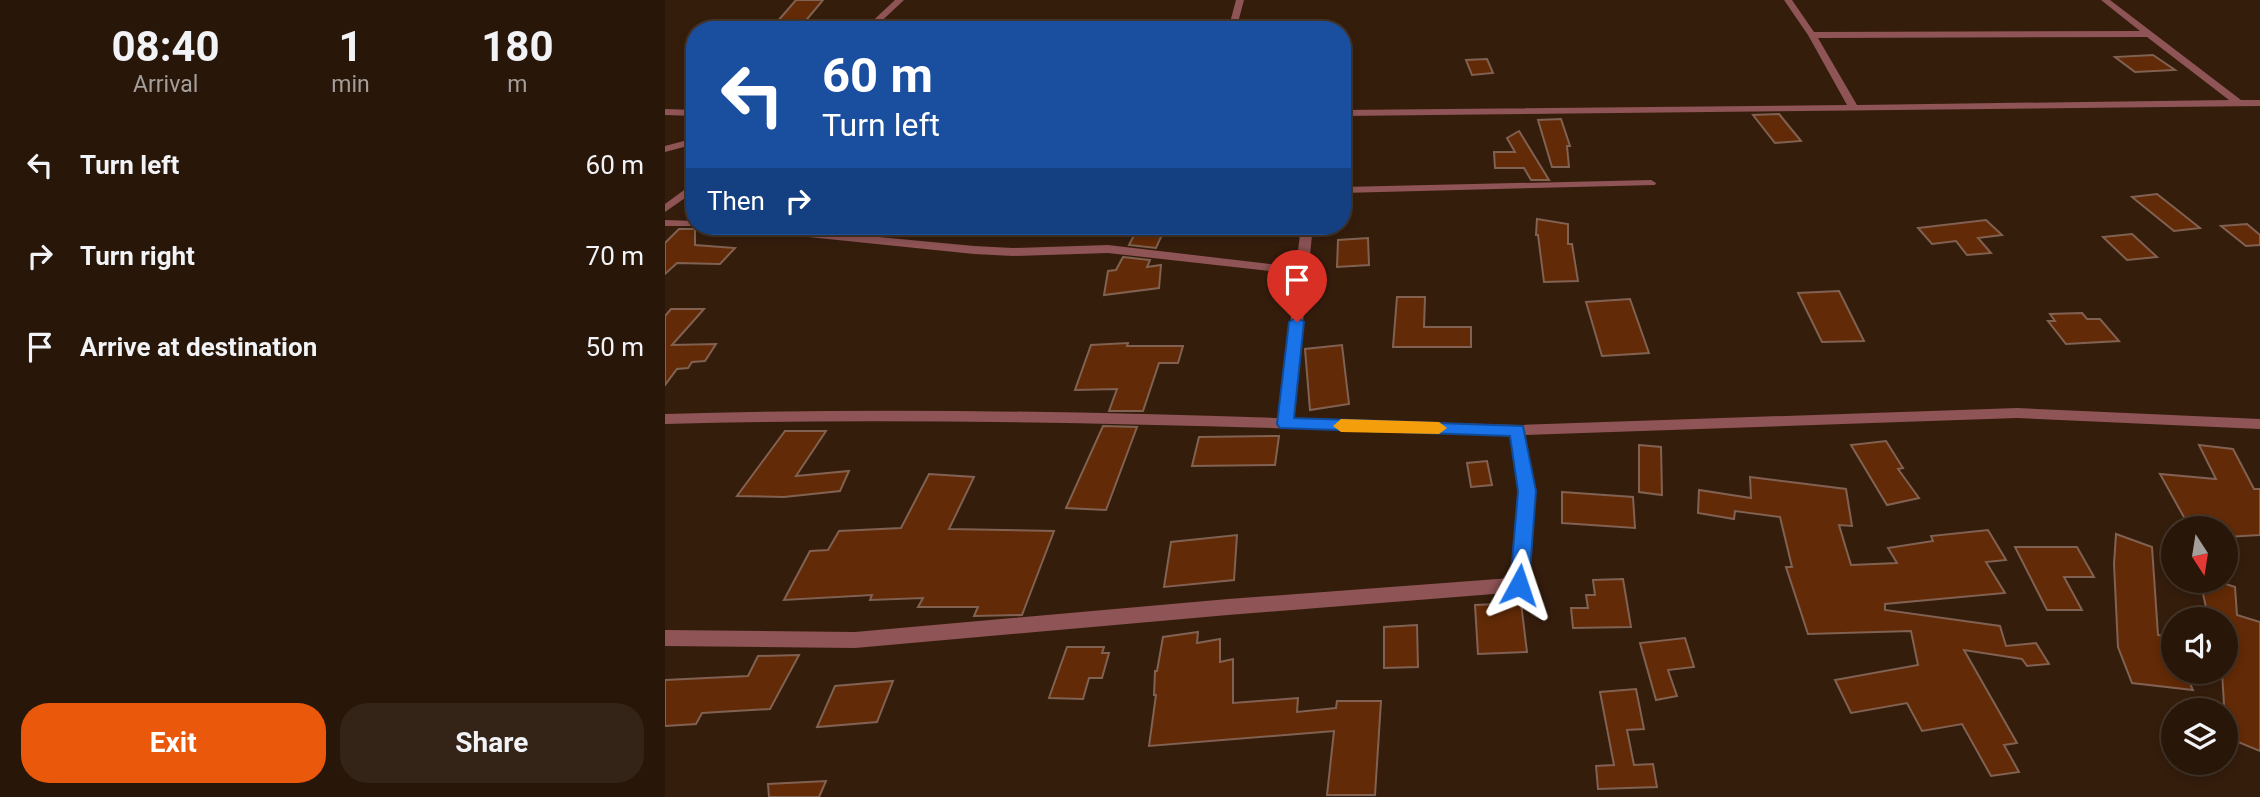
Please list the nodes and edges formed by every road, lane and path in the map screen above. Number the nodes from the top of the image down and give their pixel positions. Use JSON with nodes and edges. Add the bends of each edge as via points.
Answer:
{"nodes":[{"id":1,"x":900,"y":0,"type":"edge"},
{"id":2,"x":1240,"y":0,"type":"edge"},
{"id":3,"x":1788,"y":0,"type":"edge"},
{"id":4,"x":2105,"y":0,"type":"edge"},
{"id":5,"x":877,"y":21,"type":"edge"},
{"id":6,"x":1234,"y":21,"type":"edge"},
{"id":7,"x":2149,"y":34,"type":"junction"},
{"id":8,"x":1812,"y":35,"type":"junction"},
{"id":9,"x":2242,"y":103,"type":"junction"},
{"id":10,"x":2260,"y":103,"type":"edge"},
{"id":11,"x":1854,"y":108,"type":"junction"},
{"id":12,"x":665,"y":112,"type":"edge"},
{"id":13,"x":686,"y":113,"type":"edge"},
{"id":14,"x":1351,"y":113,"type":"edge"},
{"id":15,"x":2260,"y":114,"type":"edge"},
{"id":16,"x":686,"y":143,"type":"edge"},
{"id":17,"x":665,"y":149,"type":"edge"},
{"id":18,"x":1651,"y":183,"type":"dead end"},
{"id":19,"x":1351,"y":190,"type":"edge"},
{"id":20,"x":686,"y":192,"type":"edge"},
{"id":21,"x":665,"y":209,"type":"edge"},
{"id":22,"x":665,"y":223,"type":"edge"},
{"id":23,"x":686,"y":224,"type":"edge"},
{"id":24,"x":821,"y":235,"type":"edge"},
{"id":25,"x":1306,"y":235,"type":"edge"},
{"id":26,"x":1302,"y":271,"type":"junction"},
{"id":27,"x":665,"y":419,"type":"edge"},
{"id":28,"x":1285,"y":424,"type":"junction"},
{"id":29,"x":2260,"y":424,"type":"edge"},
{"id":30,"x":1517,"y":430,"type":"junction"},
{"id":31,"x":665,"y":638,"type":"edge"}],
"edges":[{"from":1,"to":5,"type":"street"},
{"from":2,"to":6,"type":"street"},
{"from":3,"to":8,"type":"street"},
{"from":4,"to":7,"type":"street"},
{"from":7,"to":8,"type":"street"},
{"from":7,"to":9,"type":"street"},
{"from":8,"to":11,"type":"street"},
{"from":9,"to":10,"type":"street"},
{"from":9,"to":11,"type":"street"},
{"from":9,"to":15,"type":"street"},
{"from":11,"to":14,"type":"street"},
{"from":12,"to":13,"type":"street"},
{"from":16,"to":17,"type":"street"},
{"from":18,"to":19,"type":"street"},
{"from":20,"to":21,"type":"street"},
{"from":22,"to":23,"type":"street"},
{"from":24,"to":26,"type":"street","via":[[1013,252],[1108,249]]},
{"from":25,"to":26,"type":"street"},
{"from":26,"to":28,"type":"street"},
{"from":27,"to":28,"type":"street","via":[[998,417]]},
{"from":28,"to":30,"type":"street"},
{"from":29,"to":30,"type":"street","via":[[2017,413]]},
{"from":30,"to":31,"type":"street","via":[[1527,491],[1519,585],[855,640]]}]}
